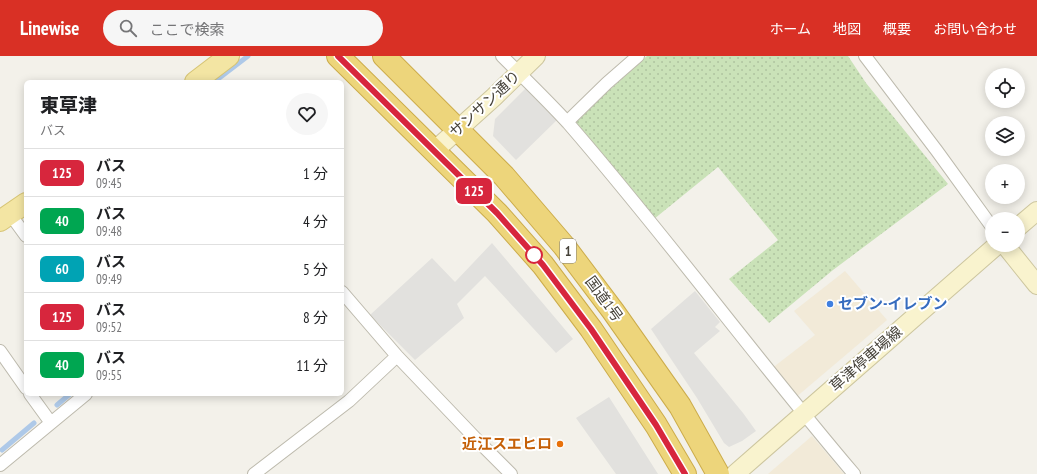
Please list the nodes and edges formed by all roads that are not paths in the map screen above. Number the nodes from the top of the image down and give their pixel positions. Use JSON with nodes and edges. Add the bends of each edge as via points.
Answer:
{"nodes":[{"id":1,"x":229,"y":56,"type":"edge"},
{"id":2,"x":338,"y":56,"type":"edge"},
{"id":3,"x":384,"y":56,"type":"edge"},
{"id":4,"x":502,"y":56,"type":"edge"},
{"id":5,"x":536,"y":56,"type":"edge"},
{"id":6,"x":638,"y":56,"type":"edge"},
{"id":7,"x":865,"y":56,"type":"edge"},
{"id":8,"x":519,"y":73,"type":"junction"},
{"id":9,"x":199,"y":80,"type":"edge"},
{"id":10,"x":567,"y":122,"type":"junction"},
{"id":11,"x":457,"y":129,"type":"junction"},
{"id":12,"x":434,"y":151,"type":"junction"},
{"id":13,"x":1037,"y":211,"type":"edge"},
{"id":14,"x":12,"y":213,"type":"edge"},
{"id":15,"x":985,"y":218,"type":"edge"},
{"id":16,"x":1025,"y":221,"type":"edge"},
{"id":17,"x":24,"y":233,"type":"edge"},
{"id":18,"x":989,"y":252,"type":"edge"},
{"id":19,"x":1011,"y":252,"type":"edge"},
{"id":20,"x":1037,"y":285,"type":"edge"},
{"id":21,"x":344,"y":294,"type":"edge"},
{"id":22,"x":0,"y":351,"type":"edge"},
{"id":23,"x":397,"y":356,"type":"junction"},
{"id":24,"x":24,"y":385,"type":"edge"},
{"id":25,"x":31,"y":396,"type":"edge"},
{"id":26,"x":84,"y":396,"type":"edge"},
{"id":27,"x":803,"y":414,"type":"junction"},
{"id":28,"x":51,"y":423,"type":"junction"},
{"id":29,"x":0,"y":465,"type":"edge"},
{"id":30,"x":254,"y":474,"type":"edge"},
{"id":31,"x":511,"y":474,"type":"edge"},
{"id":32,"x":685,"y":474,"type":"edge"},
{"id":33,"x":718,"y":474,"type":"edge"},
{"id":34,"x":735,"y":474,"type":"edge"},
{"id":35,"x":854,"y":474,"type":"edge"}],
"edges":[{"from":1,"to":9,"type":"main road"},
{"from":2,"to":12,"type":"highway","name":"国道1号","number":"1"},
{"from":3,"to":11,"type":"highway","name":"国道1号","number":"1"},
{"from":4,"to":8,"type":"street"},
{"from":5,"to":8,"type":"main road","name":"サンサン通り"},
{"from":6,"to":10,"type":"street"},
{"from":7,"to":15,"type":"street"},
{"from":8,"to":10,"type":"street"},
{"from":8,"to":11,"type":"main road","name":"サンサン通り"},
{"from":10,"to":27,"type":"street","via":[[646,216]]},
{"from":11,"to":12,"type":"main road","name":"サンサン通り"},
{"from":11,"to":33,"type":"highway","name":"国道1号","number":"1","via":[[504,176],[564,246],[680,406]]},
{"from":12,"to":32,"type":"highway","name":"国道1号","number":"1","via":[[497,213],[543,265],[591,329],[656,425]]},
{"from":13,"to":16,"type":"main road"},
{"from":14,"to":17,"type":"street"},
{"from":18,"to":27,"type":"main road","name":"草津停車場線"},
{"from":19,"to":20,"type":"main road"},
{"from":21,"to":23,"type":"street"},
{"from":22,"to":24,"type":"street"},
{"from":23,"to":30,"type":"street","via":[[350,401]]},
{"from":23,"to":31,"type":"street"},
{"from":25,"to":28,"type":"street"},
{"from":26,"to":28,"type":"street"},
{"from":27,"to":34,"type":"main road","name":"草津停車場線"},
{"from":27,"to":35,"type":"street"},
{"from":28,"to":29,"type":"street"}]}
